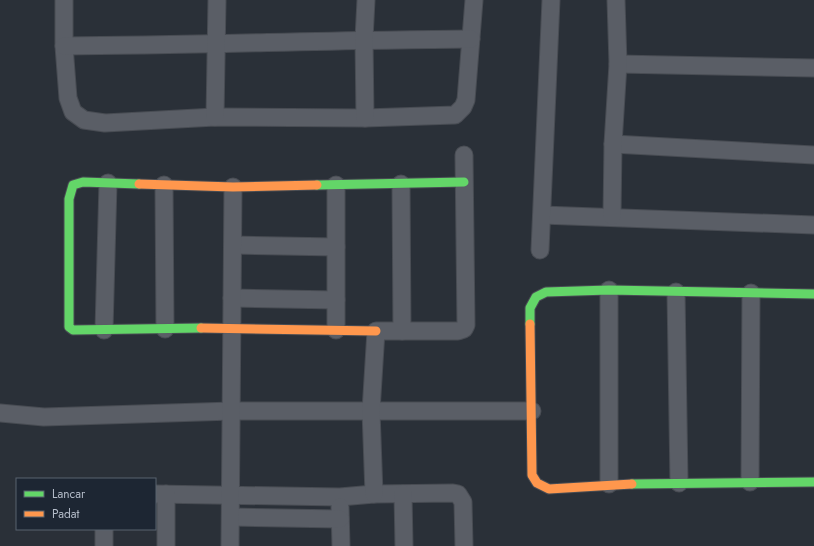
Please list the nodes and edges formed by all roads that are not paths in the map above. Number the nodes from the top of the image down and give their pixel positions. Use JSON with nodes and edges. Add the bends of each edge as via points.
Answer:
{"nodes":[{"id":1,"x":64,"y":0,"type":"edge"},
{"id":2,"x":217,"y":0,"type":"edge"},
{"id":3,"x":366,"y":0,"type":"edge"},
{"id":4,"x":474,"y":0,"type":"edge"},
{"id":5,"x":551,"y":0,"type":"edge"},
{"id":6,"x":616,"y":0,"type":"edge"},
{"id":7,"x":364,"y":39,"type":"junction"},
{"id":8,"x":471,"y":39,"type":"junction"},
{"id":9,"x":216,"y":45,"type":"junction"},
{"id":10,"x":64,"y":46,"type":"junction"},
{"id":11,"x":618,"y":64,"type":"junction"},
{"id":12,"x":814,"y":68,"type":"edge"},
{"id":13,"x":215,"y":117,"type":"junction"},
{"id":14,"x":365,"y":118,"type":"junction"},
{"id":15,"x":613,"y":144,"type":"junction"},
{"id":16,"x":464,"y":155,"type":"dead end"},
{"id":17,"x":814,"y":155,"type":"edge"},
{"id":18,"x":464,"y":182,"type":"junction"},
{"id":19,"x":108,"y":183,"type":"junction"},
{"id":20,"x":401,"y":184,"type":"junction"},
{"id":21,"x":164,"y":185,"type":"junction"},
{"id":22,"x":336,"y":185,"type":"junction"},
{"id":23,"x":233,"y":187,"type":"junction"},
{"id":24,"x":542,"y":215,"type":"junction"},
{"id":25,"x":612,"y":216,"type":"junction"},
{"id":26,"x":814,"y":224,"type":"edge"},
{"id":27,"x":232,"y":245,"type":"junction"},
{"id":28,"x":336,"y":247,"type":"junction"},
{"id":29,"x":540,"y":250,"type":"dead end"},
{"id":30,"x":609,"y":290,"type":"junction"},
{"id":31,"x":676,"y":292,"type":"junction"},
{"id":32,"x":751,"y":293,"type":"junction"},
{"id":33,"x":814,"y":294,"type":"edge"},
{"id":34,"x":232,"y":298,"type":"junction"},
{"id":35,"x":336,"y":300,"type":"junction"},
{"id":36,"x":232,"y":328,"type":"junction"},
{"id":37,"x":165,"y":329,"type":"junction"},
{"id":38,"x":104,"y":330,"type":"junction"},
{"id":39,"x":336,"y":330,"type":"junction"},
{"id":40,"x":376,"y":331,"type":"junction"},
{"id":41,"x":402,"y":331,"type":"junction"},
{"id":42,"x":232,"y":411,"type":"junction"},
{"id":43,"x":371,"y":411,"type":"junction"},
{"id":44,"x":532,"y":411,"type":"junction"},
{"id":45,"x":0,"y":413,"type":"edge"},
{"id":46,"x":750,"y":482,"type":"junction"},
{"id":47,"x":814,"y":482,"type":"edge"},
{"id":48,"x":609,"y":484,"type":"junction"},
{"id":49,"x":679,"y":484,"type":"junction"},
{"id":50,"x":161,"y":494,"type":"edge"},
{"id":51,"x":231,"y":494,"type":"junction"},
{"id":52,"x":374,"y":494,"type":"junction"},
{"id":53,"x":403,"y":494,"type":"junction"},
{"id":54,"x":340,"y":497,"type":"junction"},
{"id":55,"x":231,"y":517,"type":"junction"},
{"id":56,"x":340,"y":519,"type":"junction"},
{"id":57,"x":104,"y":530,"type":"edge"},
{"id":58,"x":104,"y":546,"type":"edge"},
{"id":59,"x":166,"y":546,"type":"edge"},
{"id":60,"x":230,"y":546,"type":"edge"},
{"id":61,"x":341,"y":546,"type":"edge"},
{"id":62,"x":404,"y":546,"type":"edge"},
{"id":63,"x":464,"y":546,"type":"edge"}],
"edges":[{"from":1,"to":10,"type":"street"},
{"from":2,"to":9,"type":"street"},
{"from":3,"to":7,"type":"street"},
{"from":4,"to":8,"type":"street"},
{"from":5,"to":24,"type":"street"},
{"from":6,"to":11,"type":"street"},
{"from":7,"to":8,"type":"street"},
{"from":7,"to":9,"type":"street"},
{"from":7,"to":14,"type":"street"},
{"from":8,"to":14,"type":"street","via":[[466,100],[459,112],[450,116]]},
{"from":9,"to":10,"type":"street"},
{"from":9,"to":13,"type":"street"},
{"from":10,"to":13,"type":"street","via":[[68,98],[72,112],[84,120],[105,123]]},
{"from":11,"to":12,"type":"street"},
{"from":11,"to":15,"type":"street"},
{"from":13,"to":14,"type":"street"},
{"from":15,"to":17,"type":"street"},
{"from":15,"to":25,"type":"street"},
{"from":16,"to":18,"type":"street"},
{"from":18,"to":20,"type":"street"},
{"from":18,"to":41,"type":"street","via":[[466,327],[458,331]]},
{"from":19,"to":21,"type":"street"},
{"from":19,"to":38,"type":"street"},
{"from":19,"to":38,"type":"street","via":[[83,182],[73,185],[69,199],[69,327],[73,330]]},
{"from":20,"to":22,"type":"street"},
{"from":20,"to":41,"type":"street"},
{"from":21,"to":23,"type":"street"},
{"from":21,"to":37,"type":"street"},
{"from":22,"to":23,"type":"street"},
{"from":22,"to":28,"type":"street"},
{"from":23,"to":27,"type":"street"},
{"from":24,"to":25,"type":"street"},
{"from":24,"to":29,"type":"street"},
{"from":25,"to":26,"type":"street"},
{"from":27,"to":28,"type":"street"},
{"from":27,"to":34,"type":"street"},
{"from":28,"to":35,"type":"street"},
{"from":30,"to":31,"type":"street"},
{"from":30,"to":44,"type":"street","via":[[546,292],[540,293],[532,302]]},
{"from":30,"to":48,"type":"street"},
{"from":31,"to":32,"type":"street"},
{"from":31,"to":49,"type":"street"},
{"from":32,"to":33,"type":"street"},
{"from":32,"to":46,"type":"street"},
{"from":34,"to":35,"type":"street"},
{"from":34,"to":36,"type":"street"},
{"from":35,"to":39,"type":"street"},
{"from":36,"to":37,"type":"street"},
{"from":36,"to":39,"type":"street"},
{"from":36,"to":42,"type":"street"},
{"from":37,"to":38,"type":"street"},
{"from":39,"to":40,"type":"street"},
{"from":40,"to":41,"type":"street"},
{"from":40,"to":43,"type":"street"},
{"from":42,"to":43,"type":"street"},
{"from":42,"to":45,"type":"street","via":[[44,417]]},
{"from":42,"to":51,"type":"street"},
{"from":43,"to":44,"type":"street"},
{"from":43,"to":52,"type":"street"},
{"from":44,"to":48,"type":"street","via":[[532,474],[537,483],[549,489]]},
{"from":46,"to":47,"type":"street"},
{"from":46,"to":49,"type":"street"},
{"from":48,"to":49,"type":"street"},
{"from":50,"to":51,"type":"street"},
{"from":50,"to":59,"type":"street"},
{"from":51,"to":54,"type":"street"},
{"from":51,"to":55,"type":"street"},
{"from":52,"to":53,"type":"street"},
{"from":52,"to":54,"type":"street"},
{"from":53,"to":62,"type":"street"},
{"from":53,"to":63,"type":"street","via":[[458,494],[463,502]]},
{"from":54,"to":56,"type":"street"},
{"from":55,"to":56,"type":"street"},
{"from":55,"to":60,"type":"street"},
{"from":56,"to":61,"type":"street"},
{"from":57,"to":58,"type":"street"}]}
